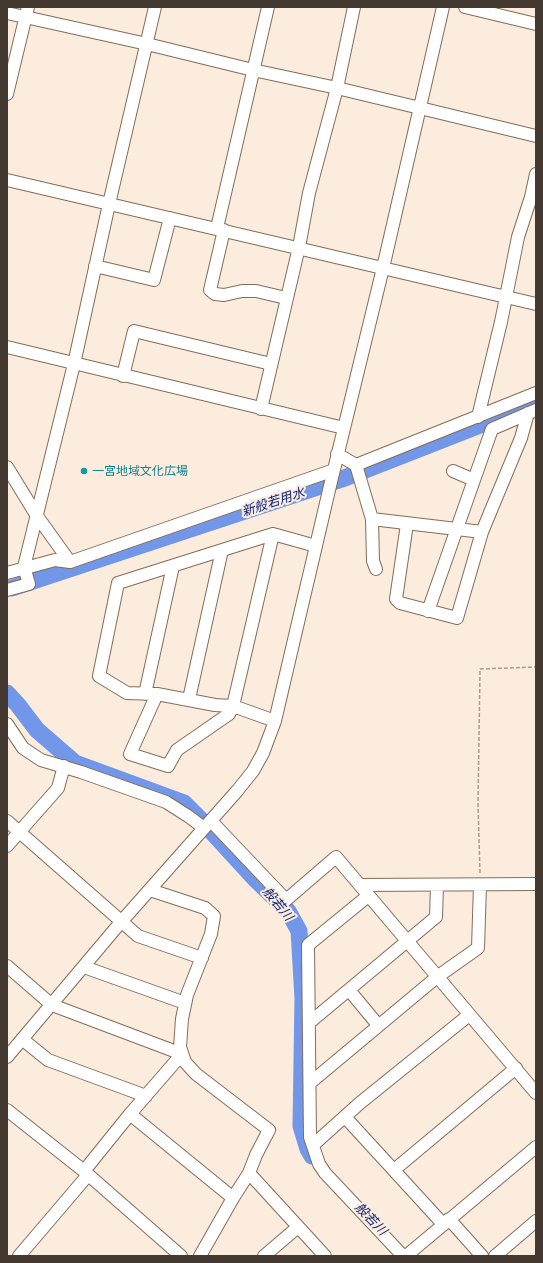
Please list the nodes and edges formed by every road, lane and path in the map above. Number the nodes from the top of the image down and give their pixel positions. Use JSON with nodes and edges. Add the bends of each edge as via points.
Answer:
{"nodes":[{"id":1,"x":155,"y":7,"type":"edge"},
{"id":2,"x":268,"y":7,"type":"edge"},
{"id":3,"x":354,"y":7,"type":"edge"},
{"id":4,"x":443,"y":7,"type":"edge"},
{"id":5,"x":465,"y":7,"type":"edge"},
{"id":6,"x":496,"y":11,"type":"edge"},
{"id":7,"x":26,"y":12,"type":"edge"},
{"id":8,"x":7,"y":13,"type":"edge"},
{"id":9,"x":536,"y":24,"type":"edge"},
{"id":10,"x":147,"y":44,"type":"junction"},
{"id":11,"x":253,"y":70,"type":"junction"},
{"id":12,"x":337,"y":88,"type":"junction"},
{"id":13,"x":7,"y":94,"type":"edge"},
{"id":14,"x":419,"y":109,"type":"junction"},
{"id":15,"x":536,"y":136,"type":"edge"},
{"id":16,"x":536,"y":174,"type":"edge"},
{"id":17,"x":7,"y":180,"type":"edge"},
{"id":18,"x":109,"y":204,"type":"junction"},
{"id":19,"x":170,"y":218,"type":"junction"},
{"id":20,"x":220,"y":229,"type":"junction"},
{"id":21,"x":299,"y":247,"type":"junction"},
{"id":22,"x":96,"y":266,"type":"junction"},
{"id":23,"x":383,"y":268,"type":"junction"},
{"id":24,"x":506,"y":296,"type":"junction"},
{"id":25,"x":286,"y":298,"type":"junction"},
{"id":26,"x":536,"y":304,"type":"edge"},
{"id":27,"x":7,"y":348,"type":"edge"},
{"id":28,"x":74,"y":364,"type":"junction"},
{"id":29,"x":271,"y":364,"type":"junction"},
{"id":30,"x":123,"y":376,"type":"junction"},
{"id":31,"x":536,"y":393,"type":"edge"},
{"id":32,"x":261,"y":409,"type":"junction"},
{"id":33,"x":532,"y":411,"type":"edge"},
{"id":34,"x":478,"y":417,"type":"junction"},
{"id":35,"x":344,"y":428,"type":"junction"},
{"id":36,"x":337,"y":454,"type":"junction"},
{"id":37,"x":356,"y":465,"type":"junction"},
{"id":38,"x":7,"y":467,"type":"edge"},
{"id":39,"x":453,"y":471,"type":"dead end"},
{"id":40,"x":332,"y":478,"type":"junction"},
{"id":41,"x":474,"y":480,"type":"junction"},
{"id":42,"x":37,"y":516,"type":"junction"},
{"id":43,"x":372,"y":520,"type":"junction"},
{"id":44,"x":407,"y":524,"type":"junction"},
{"id":45,"x":456,"y":530,"type":"junction"},
{"id":46,"x":482,"y":532,"type":"junction"},
{"id":47,"x":273,"y":534,"type":"junction"},
{"id":48,"x":316,"y":546,"type":"junction"},
{"id":49,"x":222,"y":550,"type":"junction"},
{"id":50,"x":70,"y":562,"type":"junction"},
{"id":51,"x":172,"y":566,"type":"junction"},
{"id":52,"x":24,"y":568,"type":"junction"},
{"id":53,"x":376,"y":569,"type":"dead end"},
{"id":54,"x":7,"y":573,"type":"edge"},
{"id":55,"x":7,"y":590,"type":"edge"},
{"id":56,"x":428,"y":611,"type":"junction"},
{"id":57,"x":536,"y":667,"type":"edge"},
{"id":58,"x":151,"y":694,"type":"junction"},
{"id":59,"x":189,"y":699,"type":"junction"},
{"id":60,"x":232,"y":706,"type":"junction"},
{"id":61,"x":275,"y":721,"type":"junction"},
{"id":62,"x":7,"y":724,"type":"edge"},
{"id":63,"x":64,"y":766,"type":"junction"},
{"id":64,"x":7,"y":821,"type":"edge"},
{"id":65,"x":207,"y":825,"type":"junction"},
{"id":66,"x":19,"y":832,"type":"junction"},
{"id":67,"x":7,"y":846,"type":"edge"},
{"id":68,"x":536,"y":884,"type":"edge"},
{"id":69,"x":360,"y":885,"type":"junction"},
{"id":70,"x":438,"y":885,"type":"junction"},
{"id":71,"x":480,"y":885,"type":"junction"},
{"id":72,"x":150,"y":890,"type":"junction"},
{"id":73,"x":368,"y":896,"type":"junction"},
{"id":74,"x":121,"y":922,"type":"junction"},
{"id":75,"x":407,"y":942,"type":"junction"},
{"id":76,"x":202,"y":958,"type":"junction"},
{"id":77,"x":7,"y":966,"type":"edge"},
{"id":78,"x":84,"y":967,"type":"junction"},
{"id":79,"x":436,"y":977,"type":"junction"},
{"id":80,"x":349,"y":990,"type":"junction"},
{"id":81,"x":185,"y":1003,"type":"junction"},
{"id":82,"x":52,"y":1004,"type":"junction"},
{"id":83,"x":469,"y":1015,"type":"junction"},
{"id":84,"x":309,"y":1023,"type":"junction"},
{"id":85,"x":378,"y":1024,"type":"junction"},
{"id":86,"x":22,"y":1039,"type":"junction"},
{"id":87,"x":182,"y":1054,"type":"junction"},
{"id":88,"x":7,"y":1057,"type":"edge"},
{"id":89,"x":516,"y":1068,"type":"junction"},
{"id":90,"x":310,"y":1083,"type":"junction"},
{"id":91,"x":536,"y":1093,"type":"edge"},
{"id":92,"x":146,"y":1096,"type":"junction"},
{"id":93,"x":7,"y":1110,"type":"edge"},
{"id":94,"x":130,"y":1114,"type":"junction"},
{"id":95,"x":345,"y":1117,"type":"junction"},
{"id":96,"x":313,"y":1145,"type":"junction"},
{"id":97,"x":536,"y":1147,"type":"edge"},
{"id":98,"x":394,"y":1170,"type":"junction"},
{"id":99,"x":86,"y":1173,"type":"junction"},
{"id":100,"x":249,"y":1173,"type":"junction"},
{"id":101,"x":232,"y":1198,"type":"junction"},
{"id":102,"x":536,"y":1221,"type":"edge"},
{"id":103,"x":446,"y":1222,"type":"junction"},
{"id":104,"x":298,"y":1227,"type":"junction"},
{"id":105,"x":19,"y":1256,"type":"edge"},
{"id":106,"x":181,"y":1256,"type":"edge"},
{"id":107,"x":200,"y":1256,"type":"edge"},
{"id":108,"x":264,"y":1256,"type":"edge"},
{"id":109,"x":325,"y":1256,"type":"edge"},
{"id":110,"x":405,"y":1256,"type":"edge"},
{"id":111,"x":482,"y":1256,"type":"edge"},
{"id":112,"x":495,"y":1256,"type":"edge"}],
"edges":[{"from":1,"to":10,"type":"street"},
{"from":2,"to":11,"type":"street"},
{"from":3,"to":12,"type":"street"},
{"from":4,"to":14,"type":"street"},
{"from":5,"to":6,"type":"street"},
{"from":6,"to":9,"type":"street"},
{"from":7,"to":8,"type":"street"},
{"from":7,"to":10,"type":"street"},
{"from":7,"to":13,"type":"street"},
{"from":10,"to":11,"type":"street"},
{"from":10,"to":18,"type":"street"},
{"from":11,"to":12,"type":"street"},
{"from":11,"to":20,"type":"street"},
{"from":12,"to":14,"type":"street"},
{"from":12,"to":21,"type":"street","via":[[309,193]]},
{"from":14,"to":15,"type":"street"},
{"from":14,"to":23,"type":"street"},
{"from":16,"to":24,"type":"street","via":[[518,237]]},
{"from":17,"to":18,"type":"street"},
{"from":18,"to":19,"type":"street"},
{"from":18,"to":22,"type":"street"},
{"from":19,"to":20,"type":"street"},
{"from":19,"to":22,"type":"street","via":[[154,280]]},
{"from":20,"to":21,"type":"street"},
{"from":20,"to":25,"type":"street","via":[[210,290],[215,294],[224,295],[256,291]]},
{"from":21,"to":23,"type":"street"},
{"from":21,"to":25,"type":"street"},
{"from":22,"to":28,"type":"street"},
{"from":23,"to":24,"type":"street"},
{"from":23,"to":35,"type":"street"},
{"from":24,"to":26,"type":"street"},
{"from":24,"to":34,"type":"street"},
{"from":25,"to":29,"type":"street"},
{"from":27,"to":28,"type":"street"},
{"from":28,"to":30,"type":"street"},
{"from":28,"to":42,"type":"street"},
{"from":29,"to":30,"type":"street","via":[[134,331]]},
{"from":29,"to":32,"type":"street"},
{"from":30,"to":32,"type":"street"},
{"from":31,"to":34,"type":"street"},
{"from":32,"to":35,"type":"street"},
{"from":33,"to":41,"type":"street","via":[[492,429]]},
{"from":33,"to":46,"type":"street"},
{"from":34,"to":37,"type":"street"},
{"from":35,"to":36,"type":"street"},
{"from":36,"to":37,"type":"street"},
{"from":36,"to":40,"type":"street"},
{"from":37,"to":43,"type":"street"},
{"from":38,"to":42,"type":"street"},
{"from":39,"to":41,"type":"street"},
{"from":40,"to":48,"type":"street"},
{"from":40,"to":50,"type":"street"},
{"from":41,"to":45,"type":"street"},
{"from":42,"to":50,"type":"street"},
{"from":42,"to":52,"type":"street"},
{"from":43,"to":44,"type":"street"},
{"from":43,"to":53,"type":"street","via":[[373,561]]},
{"from":44,"to":45,"type":"street"},
{"from":44,"to":56,"type":"street","via":[[396,599],[400,603]]},
{"from":45,"to":46,"type":"street"},
{"from":45,"to":56,"type":"street"},
{"from":46,"to":56,"type":"street","via":[[459,615],[454,618]]},
{"from":47,"to":48,"type":"street"},
{"from":47,"to":49,"type":"street"},
{"from":47,"to":60,"type":"street"},
{"from":48,"to":61,"type":"street"},
{"from":49,"to":51,"type":"street"},
{"from":49,"to":59,"type":"street"},
{"from":50,"to":52,"type":"street","via":[[55,560]]},
{"from":51,"to":58,"type":"street"},
{"from":51,"to":58,"type":"street","via":[[118,584],[99,676],[128,693]]},
{"from":52,"to":54,"type":"street"},
{"from":52,"to":55,"type":"street","via":[[29,584]]},
{"from":57,"to":71,"type":"path","via":[[480,669]]},
{"from":58,"to":59,"type":"street"},
{"from":58,"to":60,"type":"street","via":[[130,754],[168,766],[177,750],[229,714]]},
{"from":59,"to":60,"type":"street"},
{"from":60,"to":61,"type":"street"},
{"from":61,"to":65,"type":"street","via":[[253,771]]},
{"from":62,"to":63,"type":"street","via":[[23,748],[41,760]]},
{"from":63,"to":65,"type":"street","via":[[166,802]]},
{"from":63,"to":66,"type":"street","via":[[58,788]]},
{"from":64,"to":66,"type":"street"},
{"from":65,"to":69,"type":"street","via":[[286,900],[336,857]]},
{"from":65,"to":72,"type":"street"},
{"from":66,"to":67,"type":"street"},
{"from":66,"to":74,"type":"street"},
{"from":68,"to":71,"type":"street"},
{"from":69,"to":70,"type":"street"},
{"from":69,"to":73,"type":"street"},
{"from":70,"to":71,"type":"street"},
{"from":70,"to":75,"type":"street","via":[[436,917]]},
{"from":71,"to":79,"type":"street","via":[[478,948]]},
{"from":72,"to":74,"type":"street"},
{"from":72,"to":76,"type":"street","via":[[205,908],[214,916],[211,934]]},
{"from":73,"to":75,"type":"street"},
{"from":73,"to":84,"type":"street","via":[[308,945]]},
{"from":74,"to":76,"type":"street","via":[[138,936]]},
{"from":74,"to":78,"type":"street"},
{"from":75,"to":79,"type":"street"},
{"from":75,"to":80,"type":"street"},
{"from":76,"to":81,"type":"street"},
{"from":77,"to":82,"type":"street"},
{"from":78,"to":81,"type":"street"},
{"from":78,"to":82,"type":"street"},
{"from":79,"to":83,"type":"street"},
{"from":79,"to":85,"type":"street"},
{"from":80,"to":84,"type":"street"},
{"from":80,"to":85,"type":"street"},
{"from":81,"to":87,"type":"street","via":[[180,1047]]},
{"from":82,"to":86,"type":"street"},
{"from":82,"to":87,"type":"street"},
{"from":83,"to":89,"type":"street"},
{"from":83,"to":95,"type":"street"},
{"from":84,"to":90,"type":"street"},
{"from":85,"to":90,"type":"street"},
{"from":86,"to":88,"type":"street"},
{"from":86,"to":92,"type":"street","via":[[48,1060]]},
{"from":87,"to":92,"type":"street"},
{"from":87,"to":100,"type":"street","via":[[185,1062],[196,1074],[269,1130]]},
{"from":89,"to":91,"type":"street"},
{"from":89,"to":98,"type":"street"},
{"from":90,"to":96,"type":"street","via":[[310,1137]]},
{"from":92,"to":94,"type":"street"},
{"from":93,"to":99,"type":"street"},
{"from":94,"to":99,"type":"street"},
{"from":94,"to":101,"type":"street"},
{"from":95,"to":96,"type":"street"},
{"from":95,"to":98,"type":"street"},
{"from":96,"to":110,"type":"street","via":[[318,1164],[325,1173]]},
{"from":97,"to":103,"type":"street"},
{"from":98,"to":103,"type":"street"},
{"from":99,"to":105,"type":"street"},
{"from":99,"to":106,"type":"street"},
{"from":100,"to":101,"type":"street"},
{"from":100,"to":104,"type":"street"},
{"from":101,"to":107,"type":"street"},
{"from":102,"to":112,"type":"street"},
{"from":103,"to":110,"type":"street"},
{"from":103,"to":111,"type":"street"},
{"from":104,"to":108,"type":"street"},
{"from":104,"to":109,"type":"street"}]}
